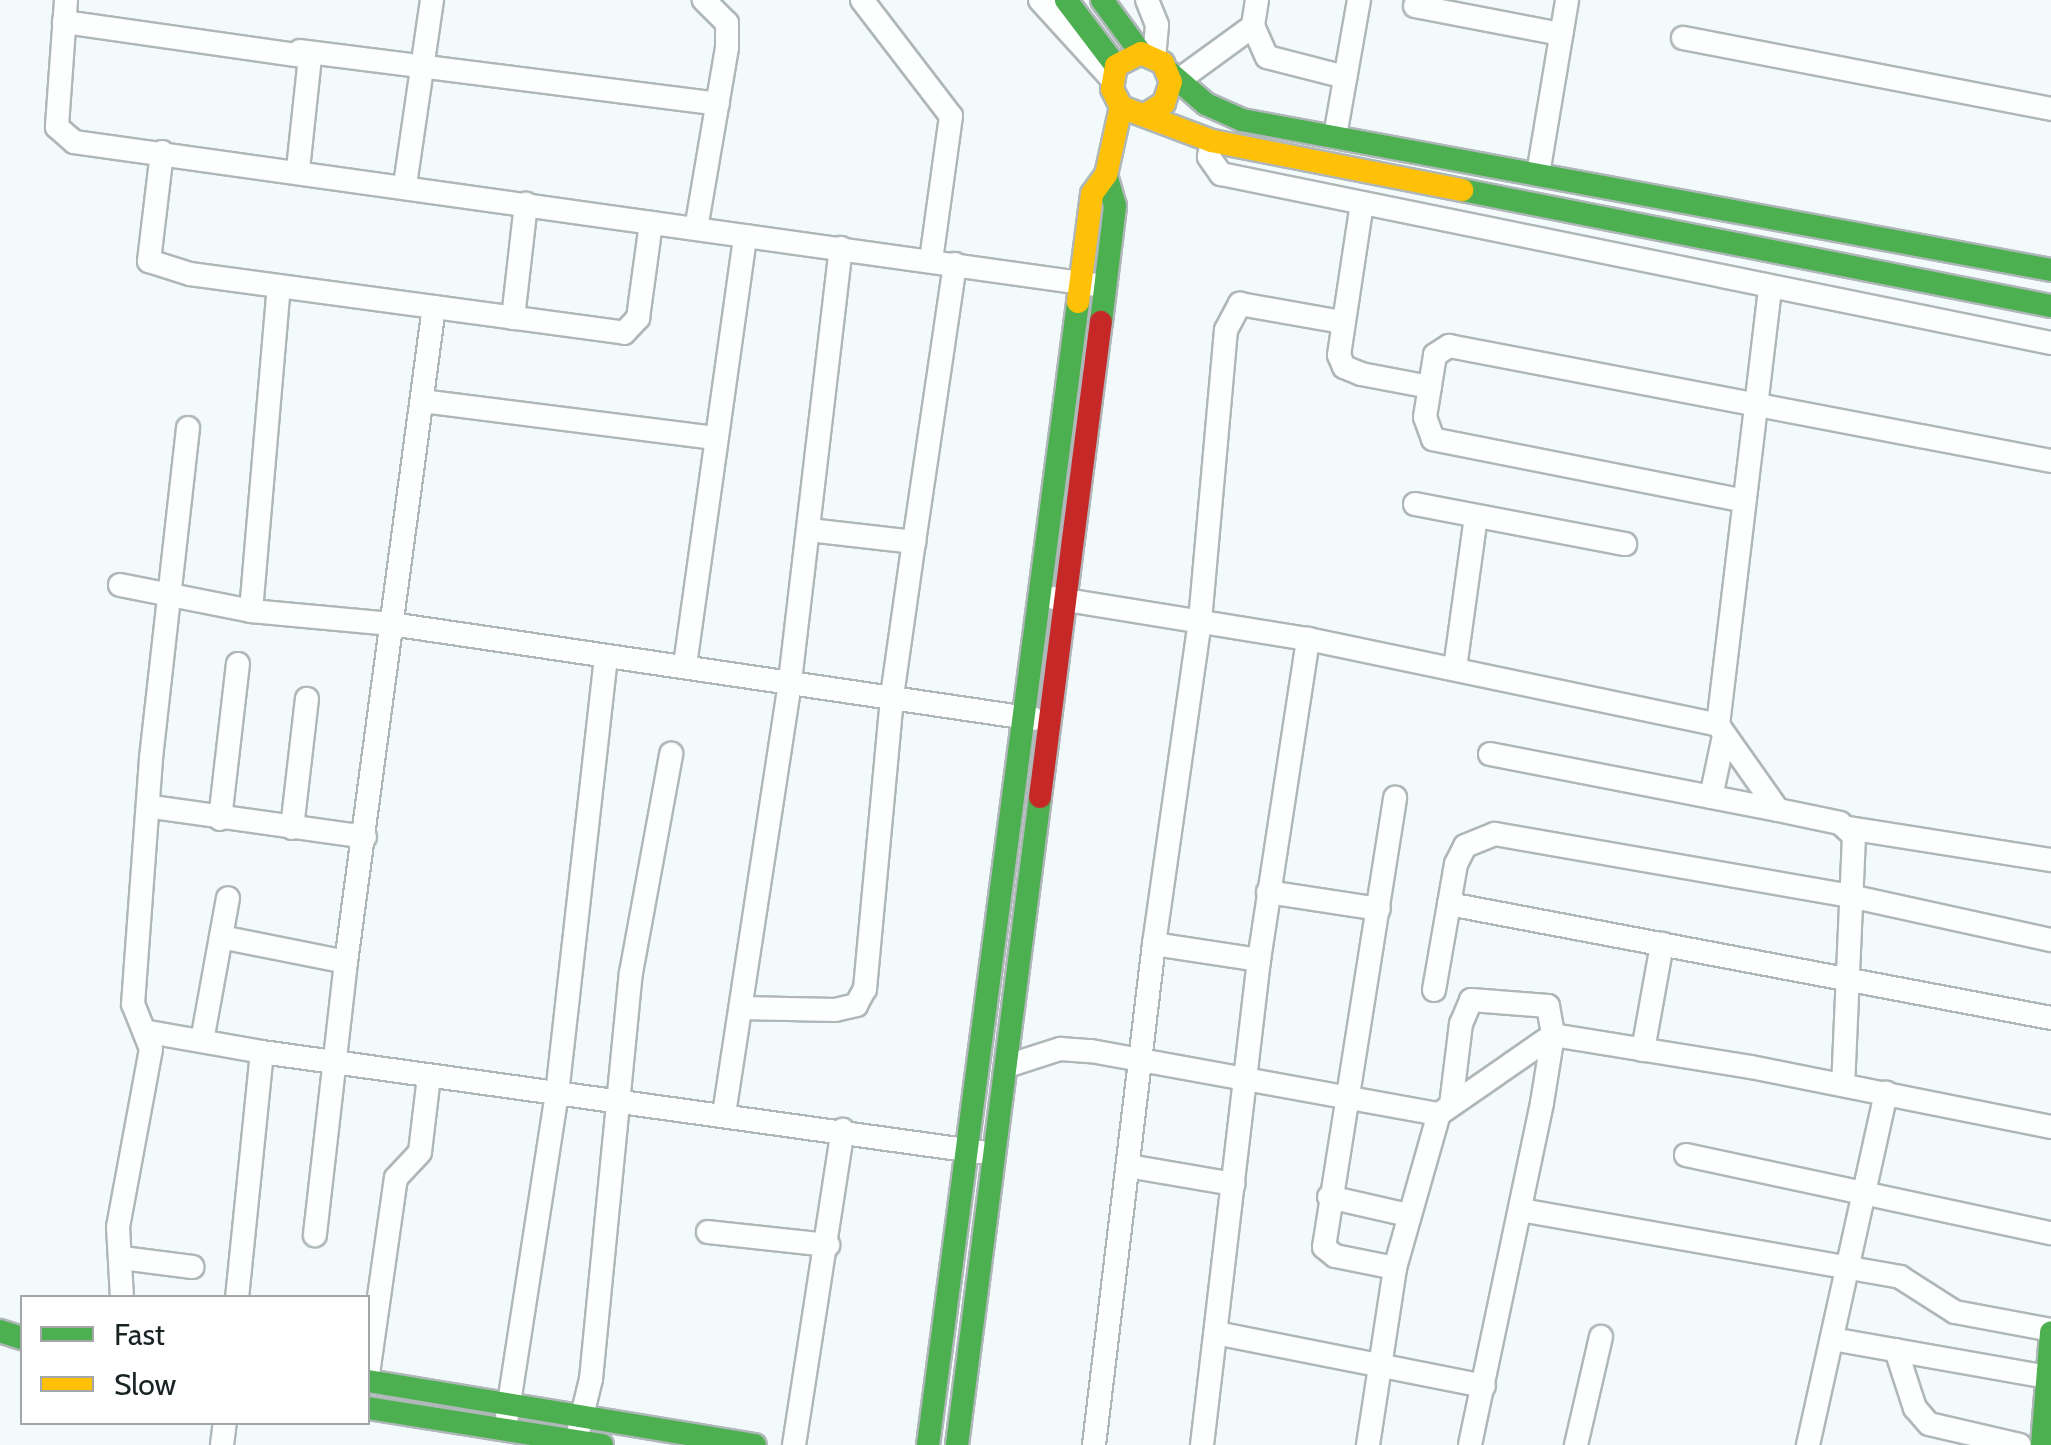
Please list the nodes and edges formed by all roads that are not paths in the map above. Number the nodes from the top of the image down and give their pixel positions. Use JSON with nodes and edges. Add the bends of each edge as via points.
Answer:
{"nodes":[{"id":1,"x":432,"y":0,"type":"edge"},
{"id":2,"x":704,"y":0,"type":"edge"},
{"id":3,"x":862,"y":0,"type":"edge"},
{"id":4,"x":1040,"y":0,"type":"edge"},
{"id":5,"x":1066,"y":0,"type":"edge"},
{"id":6,"x":1102,"y":0,"type":"edge"},
{"id":7,"x":1147,"y":0,"type":"edge"},
{"id":8,"x":1257,"y":0,"type":"edge"},
{"id":9,"x":1359,"y":0,"type":"edge"},
{"id":10,"x":1567,"y":0,"type":"edge"},
{"id":11,"x":1415,"y":6,"type":"dead end"},
{"id":12,"x":65,"y":11,"type":"edge"},
{"id":13,"x":1253,"y":26,"type":"junction"},
{"id":14,"x":1561,"y":34,"type":"junction"},
{"id":15,"x":1683,"y":38,"type":"dead end"},
{"id":16,"x":300,"y":52,"type":"junction"},
{"id":17,"x":1161,"y":66,"type":"junction"},
{"id":18,"x":423,"y":68,"type":"junction"},
{"id":19,"x":1114,"y":72,"type":"junction"},
{"id":20,"x":1345,"y":77,"type":"junction"},
{"id":21,"x":718,"y":104,"type":"junction"},
{"id":22,"x":1121,"y":107,"type":"junction"},
{"id":23,"x":2051,"y":108,"type":"edge"},
{"id":24,"x":1148,"y":113,"type":"junction"},
{"id":25,"x":1172,"y":128,"type":"junction"},
{"id":26,"x":1335,"y":136,"type":"junction"},
{"id":27,"x":1212,"y":141,"type":"junction"},
{"id":28,"x":162,"y":152,"type":"junction"},
{"id":29,"x":1108,"y":164,"type":"junction"},
{"id":30,"x":298,"y":170,"type":"junction"},
{"id":31,"x":1538,"y":174,"type":"junction"},
{"id":32,"x":405,"y":185,"type":"junction"},
{"id":33,"x":1362,"y":203,"type":"junction"},
{"id":34,"x":526,"y":204,"type":"junction"},
{"id":35,"x":650,"y":223,"type":"junction"},
{"id":36,"x":696,"y":229,"type":"junction"},
{"id":37,"x":744,"y":236,"type":"junction"},
{"id":38,"x":840,"y":248,"type":"junction"},
{"id":39,"x":931,"y":260,"type":"junction"},
{"id":40,"x":955,"y":264,"type":"junction"},
{"id":41,"x":2051,"y":270,"type":"edge"},
{"id":42,"x":1094,"y":285,"type":"junction"},
{"id":43,"x":279,"y":286,"type":"junction"},
{"id":44,"x":1770,"y":287,"type":"junction"},
{"id":45,"x":2051,"y":306,"type":"edge"},
{"id":46,"x":434,"y":307,"type":"junction"},
{"id":47,"x":513,"y":318,"type":"junction"},
{"id":48,"x":1342,"y":322,"type":"junction"},
{"id":49,"x":2051,"y":344,"type":"edge"},
{"id":50,"x":1430,"y":386,"type":"junction"},
{"id":51,"x":422,"y":401,"type":"junction"},
{"id":52,"x":1751,"y":403,"type":"junction"},
{"id":53,"x":188,"y":428,"type":"dead end"},
{"id":54,"x":716,"y":438,"type":"junction"},
{"id":55,"x":2051,"y":461,"type":"edge"},
{"id":56,"x":1740,"y":500,"type":"junction"},
{"id":57,"x":1415,"y":504,"type":"dead end"},
{"id":58,"x":1476,"y":516,"type":"junction"},
{"id":59,"x":809,"y":530,"type":"junction"},
{"id":60,"x":914,"y":542,"type":"junction"},
{"id":61,"x":1625,"y":544,"type":"dead end"},
{"id":62,"x":120,"y":584,"type":"dead end"},
{"id":63,"x":1041,"y":596,"type":"junction"},
{"id":64,"x":174,"y":597,"type":"junction"},
{"id":65,"x":1068,"y":600,"type":"junction"},
{"id":66,"x":251,"y":610,"type":"junction"},
{"id":67,"x":1200,"y":621,"type":"junction"},
{"id":68,"x":391,"y":624,"type":"junction"},
{"id":69,"x":1308,"y":639,"type":"junction"},
{"id":70,"x":606,"y":658,"type":"junction"},
{"id":71,"x":238,"y":664,"type":"dead end"},
{"id":72,"x":685,"y":665,"type":"junction"},
{"id":73,"x":1455,"y":668,"type":"junction"},
{"id":74,"x":790,"y":680,"type":"junction"},
{"id":75,"x":892,"y":696,"type":"junction"},
{"id":76,"x":307,"y":699,"type":"dead end"},
{"id":77,"x":1026,"y":718,"type":"junction"},
{"id":78,"x":1052,"y":722,"type":"junction"},
{"id":79,"x":1721,"y":731,"type":"junction"},
{"id":80,"x":671,"y":754,"type":"dead end"},
{"id":81,"x":1490,"y":754,"type":"dead end"},
{"id":82,"x":1710,"y":797,"type":"junction"},
{"id":83,"x":1395,"y":798,"type":"dead end"},
{"id":84,"x":152,"y":807,"type":"junction"},
{"id":85,"x":1778,"y":810,"type":"junction"},
{"id":86,"x":220,"y":819,"type":"junction"},
{"id":87,"x":292,"y":828,"type":"junction"},
{"id":88,"x":1849,"y":828,"type":"junction"},
{"id":89,"x":365,"y":838,"type":"junction"},
{"id":90,"x":2051,"y":860,"type":"edge"},
{"id":91,"x":1268,"y":892,"type":"junction"},
{"id":92,"x":1855,"y":897,"type":"junction"},
{"id":93,"x":228,"y":898,"type":"dead end"},
{"id":94,"x":1449,"y":904,"type":"junction"},
{"id":95,"x":1378,"y":909,"type":"junction"},
{"id":96,"x":221,"y":937,"type":"junction"},
{"id":97,"x":2051,"y":940,"type":"edge"},
{"id":98,"x":1154,"y":944,"type":"junction"},
{"id":99,"x":1662,"y":944,"type":"junction"},
{"id":100,"x":1259,"y":960,"type":"junction"},
{"id":101,"x":346,"y":962,"type":"junction"},
{"id":102,"x":1850,"y":980,"type":"junction"},
{"id":103,"x":1434,"y":990,"type":"dead end"},
{"id":104,"x":740,"y":1008,"type":"junction"},
{"id":105,"x":2051,"y":1018,"type":"edge"},
{"id":106,"x":149,"y":1032,"type":"junction"},
{"id":107,"x":1553,"y":1036,"type":"junction"},
{"id":108,"x":202,"y":1041,"type":"junction"},
{"id":109,"x":1643,"y":1050,"type":"junction"},
{"id":110,"x":262,"y":1052,"type":"junction"},
{"id":111,"x":1141,"y":1058,"type":"junction"},
{"id":112,"x":337,"y":1061,"type":"junction"},
{"id":113,"x":1007,"y":1066,"type":"junction"},
{"id":114,"x":429,"y":1076,"type":"junction"},
{"id":115,"x":1248,"y":1078,"type":"junction"},
{"id":116,"x":1843,"y":1084,"type":"junction"},
{"id":117,"x":1886,"y":1093,"type":"junction"},
{"id":118,"x":557,"y":1094,"type":"junction"},
{"id":119,"x":1350,"y":1098,"type":"junction"},
{"id":120,"x":618,"y":1100,"type":"junction"},
{"id":121,"x":1445,"y":1109,"type":"junction"},
{"id":122,"x":724,"y":1114,"type":"junction"},
{"id":123,"x":2051,"y":1127,"type":"edge"},
{"id":124,"x":843,"y":1130,"type":"junction"},
{"id":125,"x":968,"y":1150,"type":"junction"},
{"id":126,"x":995,"y":1154,"type":"junction"},
{"id":127,"x":1686,"y":1155,"type":"dead end"},
{"id":128,"x":1128,"y":1166,"type":"junction"},
{"id":129,"x":1233,"y":1184,"type":"junction"},
{"id":130,"x":1866,"y":1194,"type":"junction"},
{"id":131,"x":1329,"y":1197,"type":"junction"},
{"id":132,"x":1522,"y":1210,"type":"junction"},
{"id":133,"x":1408,"y":1215,"type":"junction"},
{"id":134,"x":708,"y":1232,"type":"dead end"},
{"id":135,"x":2051,"y":1233,"type":"edge"},
{"id":136,"x":314,"y":1235,"type":"dead end"},
{"id":137,"x":828,"y":1245,"type":"junction"},
{"id":138,"x":122,"y":1258,"type":"junction"},
{"id":139,"x":192,"y":1267,"type":"dead end"},
{"id":140,"x":1394,"y":1268,"type":"junction"},
{"id":141,"x":1847,"y":1268,"type":"junction"},
{"id":142,"x":122,"y":1295,"type":"edge"},
{"id":143,"x":237,"y":1295,"type":"edge"},
{"id":144,"x":2051,"y":1331,"type":"edge"},
{"id":145,"x":1216,"y":1333,"type":"junction"},
{"id":146,"x":1601,"y":1337,"type":"dead end"},
{"id":147,"x":1832,"y":1339,"type":"junction"},
{"id":148,"x":1896,"y":1350,"type":"junction"},
{"id":149,"x":370,"y":1364,"type":"edge"},
{"id":150,"x":1378,"y":1364,"type":"junction"},
{"id":151,"x":2047,"y":1377,"type":"junction"},
{"id":152,"x":370,"y":1378,"type":"edge"},
{"id":153,"x":1484,"y":1386,"type":"junction"},
{"id":154,"x":509,"y":1405,"type":"junction"},
{"id":155,"x":370,"y":1408,"type":"edge"},
{"id":156,"x":586,"y":1416,"type":"junction"},
{"id":157,"x":505,"y":1429,"type":"junction"},
{"id":158,"x":722,"y":1442,"type":"edge"},
{"id":159,"x":572,"y":1443,"type":"edge"},
{"id":160,"x":602,"y":1445,"type":"edge"},
{"id":161,"x":755,"y":1445,"type":"edge"},
{"id":162,"x":794,"y":1445,"type":"edge"},
{"id":163,"x":928,"y":1445,"type":"edge"},
{"id":164,"x":957,"y":1445,"type":"edge"},
{"id":165,"x":1094,"y":1445,"type":"edge"},
{"id":166,"x":1202,"y":1445,"type":"edge"},
{"id":167,"x":1368,"y":1445,"type":"edge"},
{"id":168,"x":1470,"y":1445,"type":"edge"},
{"id":169,"x":1576,"y":1445,"type":"edge"},
{"id":170,"x":1808,"y":1445,"type":"edge"},
{"id":171,"x":2020,"y":1445,"type":"edge"},
{"id":172,"x":2042,"y":1445,"type":"edge"}],
"edges":[{"from":1,"to":18,"type":"street"},
{"from":2,"to":21,"type":"street","via":[[727,23]]},
{"from":3,"to":39,"type":"street","via":[[951,116]]},
{"from":4,"to":19,"type":"street"},
{"from":5,"to":19,"type":"street"},
{"from":6,"to":17,"type":"street"},
{"from":7,"to":17,"type":"street"},
{"from":8,"to":13,"type":"street"},
{"from":9,"to":20,"type":"street"},
{"from":10,"to":14,"type":"street"},
{"from":11,"to":14,"type":"street"},
{"from":12,"to":16,"type":"street"},
{"from":12,"to":28,"type":"street","via":[[62,136]]},
{"from":13,"to":17,"type":"street"},
{"from":13,"to":20,"type":"street","via":[[1267,57]]},
{"from":14,"to":31,"type":"street"},
{"from":15,"to":23,"type":"street"},
{"from":16,"to":18,"type":"street"},
{"from":16,"to":30,"type":"street","via":[[310,57]]},
{"from":17,"to":19,"type":"street"},
{"from":17,"to":24,"type":"street","via":[[1164,103]]},
{"from":17,"to":26,"type":"street","via":[[1206,104],[1242,120]]},
{"from":18,"to":21,"type":"street"},
{"from":18,"to":32,"type":"street"},
{"from":19,"to":22,"type":"street"},
{"from":20,"to":26,"type":"street"},
{"from":21,"to":36,"type":"street"},
{"from":22,"to":24,"type":"street"},
{"from":22,"to":29,"type":"street"},
{"from":24,"to":25,"type":"street"},
{"from":25,"to":27,"type":"street"},
{"from":25,"to":29,"type":"street","via":[[1136,135]]},
{"from":26,"to":31,"type":"street"},
{"from":27,"to":33,"type":"street","via":[[1209,156],[1221,174]]},
{"from":27,"to":45,"type":"street"},
{"from":28,"to":30,"type":"street"},
{"from":28,"to":43,"type":"street","via":[[149,261]]},
{"from":29,"to":42,"type":"street","via":[[1092,194]]},
{"from":30,"to":32,"type":"street"},
{"from":31,"to":41,"type":"street"},
{"from":32,"to":34,"type":"street"},
{"from":33,"to":44,"type":"street"},
{"from":33,"to":48,"type":"street"},
{"from":34,"to":35,"type":"street"},
{"from":34,"to":47,"type":"street"},
{"from":35,"to":36,"type":"street"},
{"from":35,"to":47,"type":"street","via":[[634,327],[611,332]]},
{"from":36,"to":37,"type":"street"},
{"from":37,"to":38,"type":"street"},
{"from":37,"to":54,"type":"street"},
{"from":38,"to":39,"type":"street"},
{"from":38,"to":59,"type":"street"},
{"from":39,"to":40,"type":"street"},
{"from":40,"to":42,"type":"street"},
{"from":40,"to":60,"type":"street"},
{"from":42,"to":63,"type":"street"},
{"from":42,"to":65,"type":"street"},
{"from":43,"to":46,"type":"street"},
{"from":43,"to":66,"type":"street"},
{"from":44,"to":49,"type":"street"},
{"from":44,"to":52,"type":"street"},
{"from":46,"to":47,"type":"street"},
{"from":46,"to":51,"type":"street"},
{"from":48,"to":50,"type":"street","via":[[1338,354],[1344,367]]},
{"from":48,"to":67,"type":"street","via":[[1252,303],[1231,312]]},
{"from":50,"to":52,"type":"street","via":[[1434,355],[1448,346]]},
{"from":50,"to":56,"type":"street","via":[[1426,426],[1443,443]]},
{"from":51,"to":54,"type":"street"},
{"from":51,"to":68,"type":"street"},
{"from":52,"to":55,"type":"street"},
{"from":52,"to":56,"type":"street"},
{"from":53,"to":64,"type":"street"},
{"from":54,"to":72,"type":"street"},
{"from":56,"to":79,"type":"street"},
{"from":57,"to":58,"type":"street"},
{"from":58,"to":61,"type":"street"},
{"from":58,"to":73,"type":"street"},
{"from":59,"to":60,"type":"street"},
{"from":59,"to":74,"type":"street"},
{"from":60,"to":75,"type":"street"},
{"from":62,"to":64,"type":"street"},
{"from":63,"to":65,"type":"street"},
{"from":63,"to":77,"type":"street"},
{"from":64,"to":66,"type":"street"},
{"from":64,"to":84,"type":"street","via":[[151,758]]},
{"from":65,"to":67,"type":"street"},
{"from":65,"to":78,"type":"street"},
{"from":66,"to":68,"type":"street"},
{"from":67,"to":69,"type":"street"},
{"from":67,"to":98,"type":"street"},
{"from":68,"to":70,"type":"street"},
{"from":68,"to":89,"type":"street"},
{"from":69,"to":73,"type":"street"},
{"from":69,"to":91,"type":"street"},
{"from":70,"to":72,"type":"street"},
{"from":70,"to":118,"type":"street"},
{"from":71,"to":86,"type":"street"},
{"from":72,"to":74,"type":"street"},
{"from":73,"to":79,"type":"street"},
{"from":74,"to":75,"type":"street"},
{"from":74,"to":104,"type":"street"},
{"from":75,"to":77,"type":"street"},
{"from":75,"to":104,"type":"street","via":[[865,989],[856,1005],[835,1010]]},
{"from":76,"to":87,"type":"street"},
{"from":77,"to":78,"type":"street"},
{"from":77,"to":125,"type":"street"},
{"from":78,"to":113,"type":"street"},
{"from":79,"to":82,"type":"street"},
{"from":79,"to":85,"type":"street"},
{"from":80,"to":120,"type":"street","via":[[630,974]]},
{"from":81,"to":82,"type":"street"},
{"from":82,"to":85,"type":"street"},
{"from":83,"to":95,"type":"street"},
{"from":84,"to":86,"type":"street"},
{"from":84,"to":106,"type":"street","via":[[133,1004]]},
{"from":85,"to":88,"type":"street"},
{"from":86,"to":87,"type":"street"},
{"from":87,"to":89,"type":"street"},
{"from":88,"to":90,"type":"street"},
{"from":88,"to":92,"type":"street"},
{"from":89,"to":101,"type":"street"},
{"from":91,"to":95,"type":"street"},
{"from":91,"to":100,"type":"street"},
{"from":92,"to":94,"type":"street","via":[[1495,834],[1465,846]]},
{"from":92,"to":97,"type":"street"},
{"from":92,"to":102,"type":"street"},
{"from":93,"to":96,"type":"street"},
{"from":94,"to":99,"type":"street"},
{"from":94,"to":103,"type":"street"},
{"from":95,"to":119,"type":"street"},
{"from":96,"to":101,"type":"street"},
{"from":96,"to":108,"type":"street"},
{"from":98,"to":100,"type":"street"},
{"from":98,"to":111,"type":"street"},
{"from":99,"to":102,"type":"street"},
{"from":99,"to":109,"type":"street"},
{"from":100,"to":115,"type":"street"},
{"from":101,"to":112,"type":"street"},
{"from":102,"to":105,"type":"street"},
{"from":102,"to":116,"type":"street"},
{"from":104,"to":122,"type":"street"},
{"from":106,"to":108,"type":"street"},
{"from":106,"to":138,"type":"street","via":[[118,1227]]},
{"from":107,"to":109,"type":"street"},
{"from":107,"to":121,"type":"street"},
{"from":107,"to":121,"type":"street","via":[[1548,1006],[1471,1000]]},
{"from":107,"to":132,"type":"street"},
{"from":108,"to":110,"type":"street"},
{"from":109,"to":116,"type":"street"},
{"from":110,"to":112,"type":"street"},
{"from":110,"to":143,"type":"street"},
{"from":111,"to":113,"type":"street","via":[[1060,1049]]},
{"from":111,"to":115,"type":"street"},
{"from":111,"to":128,"type":"street"},
{"from":112,"to":114,"type":"street"},
{"from":112,"to":136,"type":"street"},
{"from":113,"to":126,"type":"street"},
{"from":114,"to":118,"type":"street"},
{"from":114,"to":149,"type":"street","via":[[420,1152],[396,1178]]},
{"from":115,"to":119,"type":"street"},
{"from":115,"to":129,"type":"street"},
{"from":116,"to":117,"type":"street"},
{"from":117,"to":123,"type":"street"},
{"from":117,"to":130,"type":"street"},
{"from":118,"to":120,"type":"street"},
{"from":118,"to":154,"type":"street"},
{"from":119,"to":121,"type":"street"},
{"from":119,"to":131,"type":"street"},
{"from":120,"to":122,"type":"street"},
{"from":120,"to":156,"type":"street"},
{"from":121,"to":133,"type":"street"},
{"from":122,"to":124,"type":"street"},
{"from":124,"to":125,"type":"street"},
{"from":124,"to":137,"type":"street"},
{"from":125,"to":126,"type":"street"},
{"from":125,"to":163,"type":"street"},
{"from":126,"to":164,"type":"street"},
{"from":127,"to":130,"type":"street"},
{"from":128,"to":129,"type":"street"},
{"from":128,"to":165,"type":"street"},
{"from":129,"to":145,"type":"street"},
{"from":130,"to":135,"type":"street"},
{"from":130,"to":141,"type":"street"},
{"from":131,"to":133,"type":"street"},
{"from":131,"to":140,"type":"street","via":[[1328,1252]]},
{"from":132,"to":141,"type":"street"},
{"from":132,"to":153,"type":"street"},
{"from":133,"to":140,"type":"street"},
{"from":134,"to":137,"type":"street"},
{"from":137,"to":162,"type":"street"},
{"from":138,"to":139,"type":"street"},
{"from":138,"to":142,"type":"street"},
{"from":140,"to":150,"type":"street"},
{"from":141,"to":144,"type":"street","via":[[1910,1280],[1955,1312]]},
{"from":141,"to":147,"type":"street"},
{"from":144,"to":151,"type":"street"},
{"from":145,"to":150,"type":"street"},
{"from":145,"to":166,"type":"street"},
{"from":146,"to":169,"type":"street"},
{"from":147,"to":148,"type":"street"},
{"from":147,"to":170,"type":"street"},
{"from":148,"to":151,"type":"street"},
{"from":148,"to":171,"type":"street","via":[[1915,1408],[1928,1424]]},
{"from":150,"to":153,"type":"street"},
{"from":150,"to":167,"type":"street"},
{"from":151,"to":172,"type":"street"},
{"from":152,"to":154,"type":"street"},
{"from":153,"to":168,"type":"street"},
{"from":154,"to":156,"type":"street"},
{"from":154,"to":157,"type":"street"},
{"from":155,"to":157,"type":"street"},
{"from":156,"to":158,"type":"street"},
{"from":156,"to":159,"type":"street"},
{"from":157,"to":159,"type":"street"},
{"from":158,"to":161,"type":"street"},
{"from":159,"to":160,"type":"street"}]}
